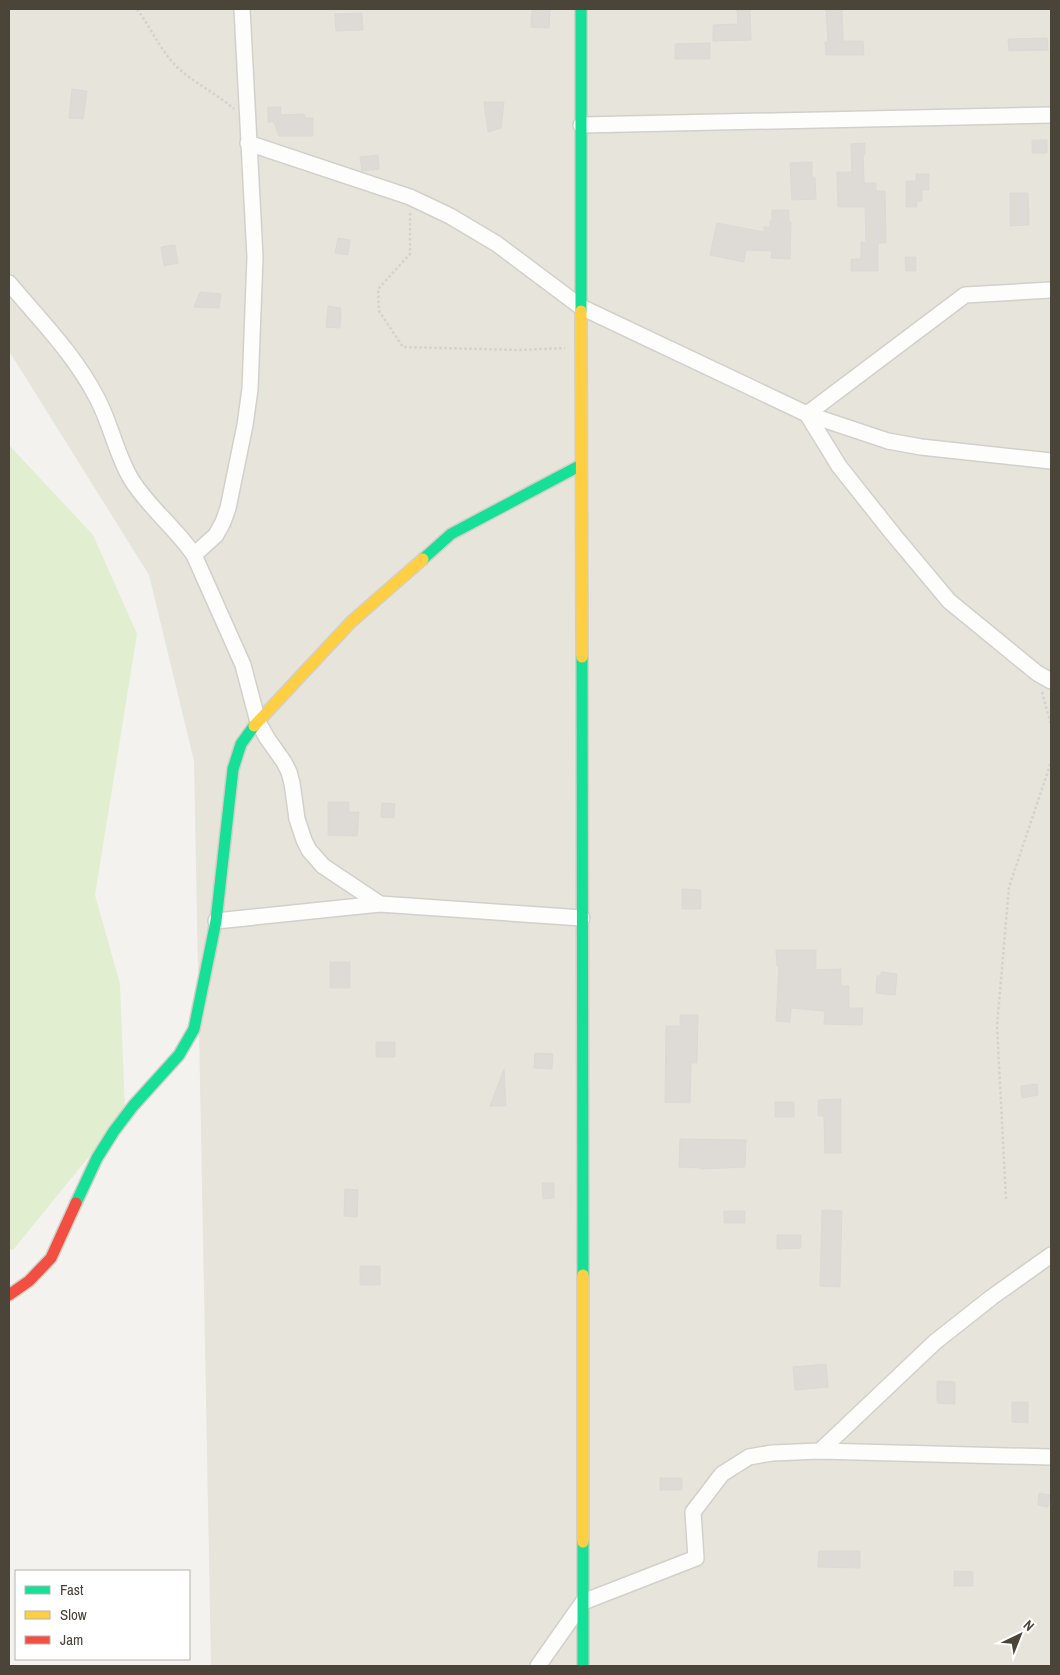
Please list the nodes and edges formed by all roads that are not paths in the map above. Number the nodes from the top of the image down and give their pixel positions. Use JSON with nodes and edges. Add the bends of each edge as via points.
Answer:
{"nodes":[{"id":1,"x":242,"y":9,"type":"edge"},
{"id":2,"x":581,"y":9,"type":"edge"},
{"id":3,"x":1051,"y":115,"type":"edge"},
{"id":4,"x":581,"y":125,"type":"junction"},
{"id":5,"x":248,"y":143,"type":"junction"},
{"id":6,"x":9,"y":283,"type":"edge"},
{"id":7,"x":1051,"y":290,"type":"edge"},
{"id":8,"x":581,"y":307,"type":"junction"},
{"id":9,"x":807,"y":414,"type":"junction"},
{"id":10,"x":1051,"y":461,"type":"edge"},
{"id":11,"x":581,"y":465,"type":"junction"},
{"id":12,"x":194,"y":556,"type":"junction"},
{"id":13,"x":1051,"y":681,"type":"edge"},
{"id":14,"x":258,"y":722,"type":"junction"},
{"id":15,"x":380,"y":904,"type":"junction"},
{"id":16,"x":582,"y":918,"type":"junction"},
{"id":17,"x":216,"y":920,"type":"junction"},
{"id":18,"x":1051,"y":1255,"type":"edge"},
{"id":19,"x":9,"y":1295,"type":"edge"},
{"id":20,"x":820,"y":1451,"type":"junction"},
{"id":21,"x":1051,"y":1457,"type":"edge"},
{"id":22,"x":583,"y":1602,"type":"junction"},
{"id":23,"x":538,"y":1666,"type":"edge"},
{"id":24,"x":583,"y":1666,"type":"edge"}],
"edges":[{"from":1,"to":5,"type":"street"},
{"from":2,"to":4,"type":"street"},
{"from":3,"to":4,"type":"street"},
{"from":4,"to":8,"type":"street"},
{"from":5,"to":8,"type":"street","via":[[410,198],[450,216],[497,244]]},
{"from":5,"to":12,"type":"street","via":[[255,257],[250,389],[228,508],[216,535]]},
{"from":6,"to":12,"type":"street","via":[[79,368],[98,398],[131,479]]},
{"from":7,"to":9,"type":"street","via":[[965,295]]},
{"from":8,"to":9,"type":"street"},
{"from":8,"to":11,"type":"street"},
{"from":9,"to":10,"type":"street","via":[[888,441]]},
{"from":9,"to":13,"type":"street","via":[[840,466],[949,601],[1036,674]]},
{"from":11,"to":14,"type":"street","via":[[451,534],[351,622]]},
{"from":11,"to":16,"type":"street"},
{"from":12,"to":14,"type":"street","via":[[243,665]]},
{"from":14,"to":15,"type":"street","via":[[289,772],[300,830],[309,850],[332,873]]},
{"from":14,"to":17,"type":"street","via":[[241,744],[232,768]]},
{"from":15,"to":16,"type":"street"},
{"from":15,"to":17,"type":"street"},
{"from":16,"to":22,"type":"street"},
{"from":17,"to":19,"type":"street","via":[[198,1015],[190,1038],[114,1131],[97,1158],[48,1262],[29,1282]]},
{"from":18,"to":20,"type":"street","via":[[935,1342]]},
{"from":20,"to":21,"type":"street"},
{"from":20,"to":22,"type":"street","via":[[749,1457],[722,1474],[694,1512],[696,1558]]},
{"from":22,"to":23,"type":"street"},
{"from":22,"to":24,"type":"street"}]}
